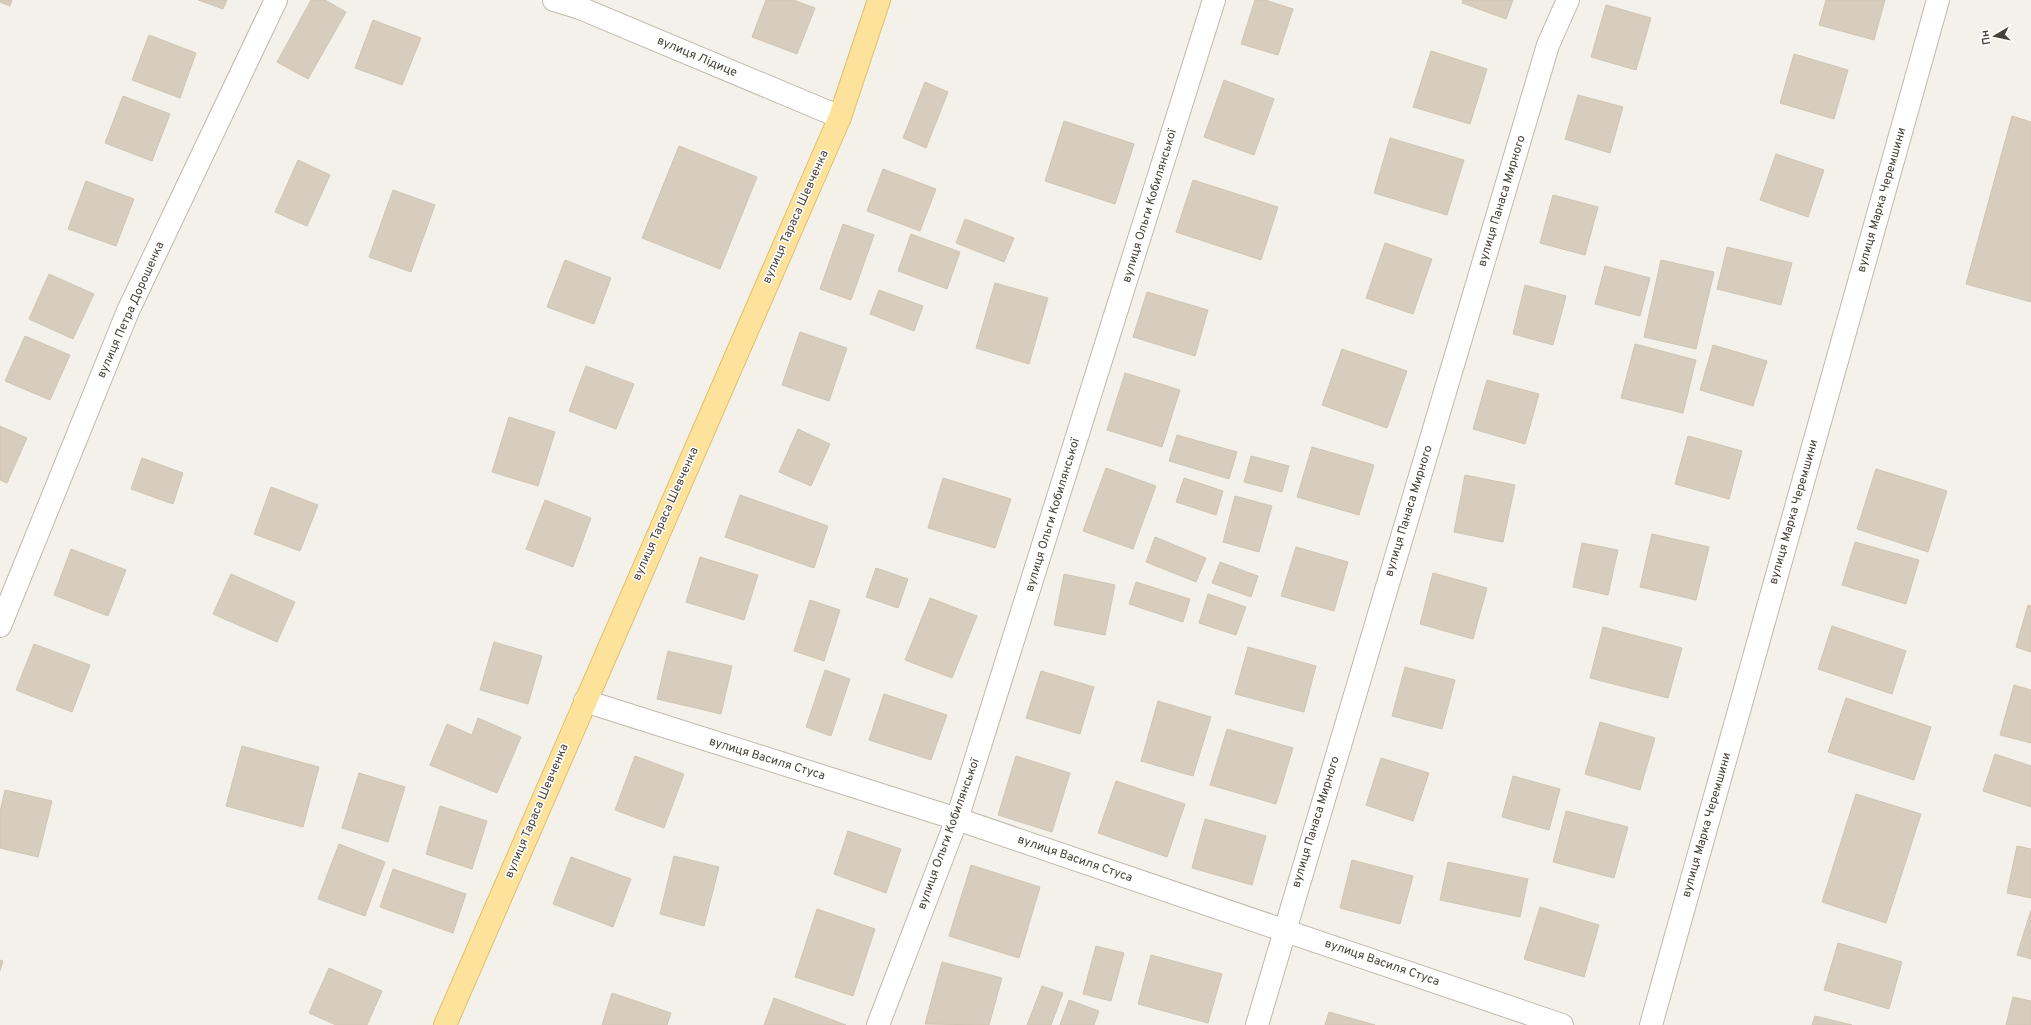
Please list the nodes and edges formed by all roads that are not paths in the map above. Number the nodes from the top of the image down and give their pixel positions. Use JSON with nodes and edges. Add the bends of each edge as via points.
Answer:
{"nodes":[{"id":1,"x":276,"y":0,"type":"edge"},
{"id":2,"x":554,"y":0,"type":"edge"},
{"id":3,"x":879,"y":0,"type":"edge"},
{"id":4,"x":1214,"y":0,"type":"edge"},
{"id":5,"x":1568,"y":0,"type":"edge"},
{"id":6,"x":1938,"y":0,"type":"edge"},
{"id":7,"x":840,"y":117,"type":"junction"},
{"id":8,"x":0,"y":626,"type":"edge"},
{"id":9,"x":585,"y":702,"type":"junction"},
{"id":10,"x":957,"y":818,"type":"junction"},
{"id":11,"x":1284,"y":930,"type":"junction"},
{"id":12,"x":445,"y":1025,"type":"edge"},
{"id":13,"x":878,"y":1025,"type":"edge"},
{"id":14,"x":1257,"y":1025,"type":"edge"},
{"id":15,"x":1562,"y":1025,"type":"edge"},
{"id":16,"x":1651,"y":1025,"type":"edge"}],
"edges":[{"from":1,"to":8,"type":"street","name":"вулиця Петра Дорошенка","via":[[128,311]]},
{"from":2,"to":7,"type":"street","name":"вулиця Лідице","via":[[580,8]]},
{"from":3,"to":7,"type":"main road","name":"вулиця Тараса Шевченка"},
{"from":4,"to":10,"type":"street","name":"вулиця Ольги Кобилянської"},
{"from":5,"to":11,"type":"street","name":"вулиця Панаса Мирного","via":[[1548,45]]},
{"from":6,"to":16,"type":"street","name":"вулиця Марка Черемшини"},
{"from":7,"to":9,"type":"main road","name":"вулиця Тараса Шевченка"},
{"from":9,"to":10,"type":"street","name":"вулиця Василя Стуса"},
{"from":9,"to":12,"type":"main road","name":"вулиця Тараса Шевченка"},
{"from":10,"to":11,"type":"street","name":"вулиця Василя Стуса"},
{"from":10,"to":13,"type":"street","name":"вулиця Ольги Кобилянської"},
{"from":11,"to":14,"type":"street","name":"вулиця Панаса Мирного"},
{"from":11,"to":15,"type":"street","name":"вулиця Василя Стуса"}]}
